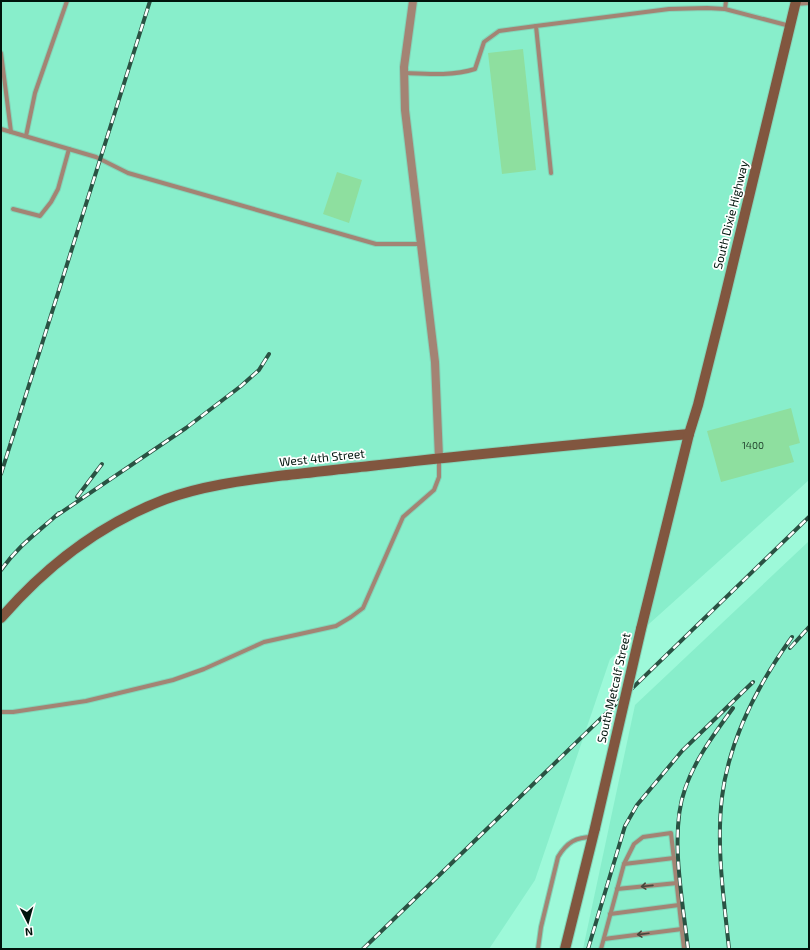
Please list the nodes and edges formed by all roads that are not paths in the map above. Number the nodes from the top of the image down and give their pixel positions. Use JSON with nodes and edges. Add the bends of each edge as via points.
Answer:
{"nodes":[{"id":1,"x":67,"y":1,"type":"edge"},
{"id":2,"x":413,"y":1,"type":"edge"},
{"id":3,"x":726,"y":1,"type":"edge"},
{"id":4,"x":809,"y":1,"type":"edge"},
{"id":5,"x":796,"y":2,"type":"edge"},
{"id":6,"x":725,"y":9,"type":"junction"},
{"id":7,"x":536,"y":26,"type":"junction"},
{"id":8,"x":790,"y":27,"type":"junction"},
{"id":9,"x":1,"y":53,"type":"edge"},
{"id":10,"x":404,"y":73,"type":"junction"},
{"id":11,"x":1,"y":129,"type":"edge"},
{"id":12,"x":11,"y":132,"type":"junction"},
{"id":13,"x":26,"y":136,"type":"junction"},
{"id":14,"x":69,"y":149,"type":"junction"},
{"id":15,"x":551,"y":173,"type":"dead end"},
{"id":16,"x":14,"y":209,"type":"dead end"},
{"id":17,"x":421,"y":244,"type":"junction"},
{"id":18,"x":688,"y":434,"type":"junction"},
{"id":19,"x":439,"y":458,"type":"junction"},
{"id":20,"x":1,"y":618,"type":"edge"},
{"id":21,"x":1,"y":712,"type":"edge"},
{"id":22,"x":594,"y":832,"type":"junction"},
{"id":23,"x":674,"y":858,"type":"junction"},
{"id":24,"x":624,"y":864,"type":"junction"},
{"id":25,"x":677,"y":882,"type":"junction"},
{"id":26,"x":617,"y":889,"type":"junction"},
{"id":27,"x":679,"y":905,"type":"junction"},
{"id":28,"x":610,"y":914,"type":"junction"},
{"id":29,"x":682,"y":929,"type":"junction"},
{"id":30,"x":604,"y":938,"type":"junction"},
{"id":31,"x":538,"y":949,"type":"edge"},
{"id":32,"x":565,"y":949,"type":"edge"},
{"id":33,"x":601,"y":949,"type":"edge"},
{"id":34,"x":684,"y":949,"type":"edge"}],
"edges":[{"from":1,"to":13,"type":"lane","via":[[35,93]]},
{"from":2,"to":10,"type":"street"},
{"from":3,"to":6,"type":"lane"},
{"from":4,"to":5,"type":"street"},
{"from":5,"to":8,"type":"main road","name":"South Dixie Highway"},
{"from":6,"to":7,"type":"lane","via":[[669,9]]},
{"from":6,"to":8,"type":"lane"},
{"from":7,"to":10,"type":"lane","via":[[499,31],[484,42],[475,69],[466,72]]},
{"from":7,"to":15,"type":"lane"},
{"from":8,"to":18,"type":"main road","name":"South Dixie Highway","via":[[698,405]]},
{"from":9,"to":12,"type":"lane"},
{"from":10,"to":17,"type":"street","via":[[405,110]]},
{"from":11,"to":12,"type":"lane"},
{"from":12,"to":13,"type":"lane"},
{"from":13,"to":14,"type":"lane"},
{"from":14,"to":16,"type":"lane","via":[[58,189],[52,202],[40,216]]},
{"from":14,"to":17,"type":"lane","via":[[96,157],[128,173],[376,244]]},
{"from":17,"to":19,"type":"street","via":[[435,362]]},
{"from":18,"to":19,"type":"main road","name":"West 4th Street"},
{"from":18,"to":22,"type":"main road","name":"South Metcalf Street","bridge":true},
{"from":19,"to":20,"type":"main road","name":"West 4th Street","via":[[245,480],[167,499],[121,519],[87,539],[42,574]]},
{"from":19,"to":21,"type":"lane","via":[[439,478],[434,490],[403,517],[363,608],[336,626],[264,642],[173,680],[86,701]]},
{"from":22,"to":31,"type":"lane","via":[[571,841],[558,857]]},
{"from":22,"to":32,"type":"main road","name":"South Metcalf Street"},
{"from":23,"to":24,"type":"lane"},
{"from":23,"to":24,"type":"lane","via":[[671,833],[643,837],[634,844]]},
{"from":23,"to":25,"type":"lane"},
{"from":24,"to":26,"type":"lane"},
{"from":25,"to":26,"type":"lane","one_way":true},
{"from":25,"to":27,"type":"lane"},
{"from":26,"to":28,"type":"lane"},
{"from":27,"to":28,"type":"lane"},
{"from":27,"to":29,"type":"lane"},
{"from":28,"to":30,"type":"lane"},
{"from":29,"to":30,"type":"lane","one_way":true},
{"from":29,"to":34,"type":"lane"},
{"from":30,"to":33,"type":"lane"}]}
